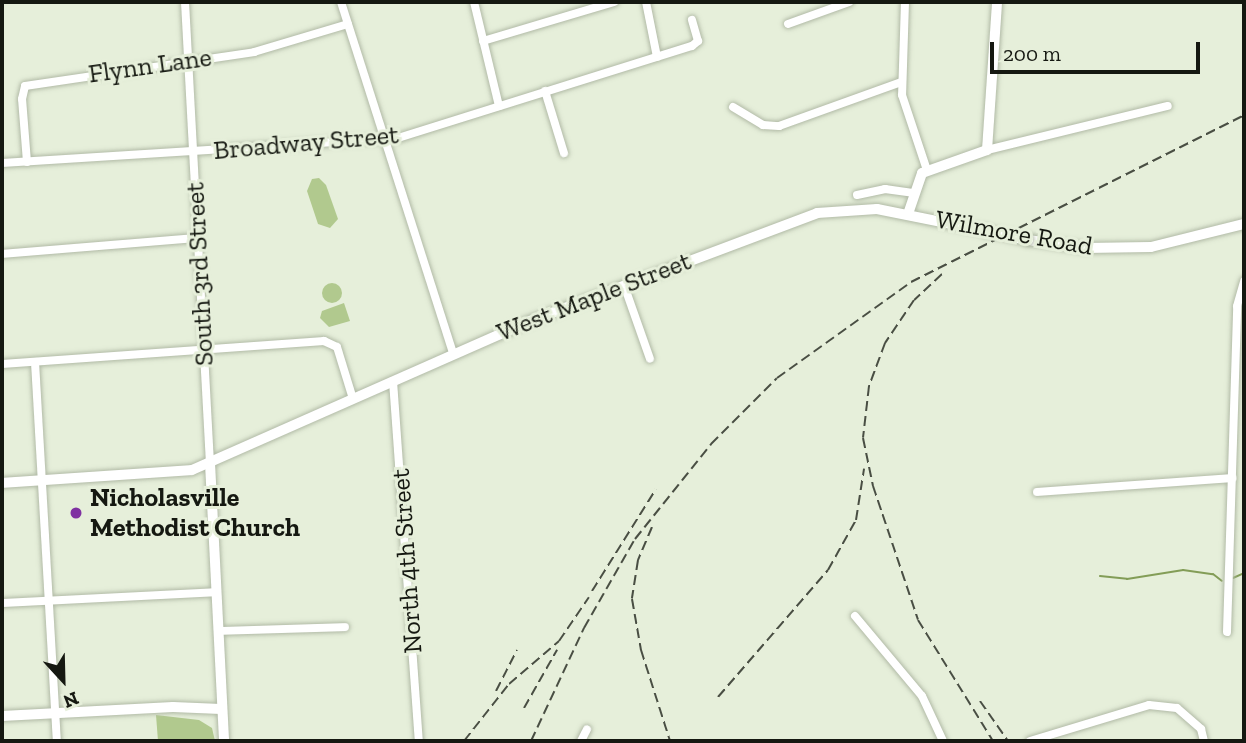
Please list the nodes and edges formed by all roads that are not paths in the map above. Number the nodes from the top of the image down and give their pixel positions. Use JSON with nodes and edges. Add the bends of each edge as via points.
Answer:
{"nodes":[{"id":1,"x":184,"y":2,"type":"edge"},
{"id":2,"x":341,"y":2,"type":"edge"},
{"id":3,"x":474,"y":2,"type":"edge"},
{"id":4,"x":614,"y":2,"type":"edge"},
{"id":5,"x":646,"y":2,"type":"edge"},
{"id":6,"x":849,"y":2,"type":"edge"},
{"id":7,"x":905,"y":2,"type":"edge"},
{"id":8,"x":997,"y":2,"type":"edge"},
{"id":9,"x":692,"y":20,"type":"dead end"},
{"id":10,"x":348,"y":24,"type":"junction"},
{"id":11,"x":789,"y":24,"type":"dead end"},
{"id":12,"x":484,"y":41,"type":"junction"},
{"id":13,"x":657,"y":57,"type":"junction"},
{"id":14,"x":188,"y":61,"type":"junction"},
{"id":15,"x":901,"y":82,"type":"junction"},
{"id":16,"x":545,"y":91,"type":"junction"},
{"id":17,"x":499,"y":106,"type":"junction"},
{"id":18,"x":1168,"y":106,"type":"dead end"},
{"id":19,"x":733,"y":107,"type":"dead end"},
{"id":20,"x":385,"y":140,"type":"junction"},
{"id":21,"x":987,"y":150,"type":"junction"},
{"id":22,"x":193,"y":152,"type":"junction"},
{"id":23,"x":564,"y":152,"type":"dead end"},
{"id":24,"x":26,"y":162,"type":"junction"},
{"id":25,"x":2,"y":163,"type":"edge"},
{"id":26,"x":927,"y":170,"type":"junction"},
{"id":27,"x":913,"y":193,"type":"junction"},
{"id":28,"x":857,"y":195,"type":"dead end"},
{"id":29,"x":908,"y":214,"type":"junction"},
{"id":30,"x":1244,"y":224,"type":"edge"},
{"id":31,"x":198,"y":238,"type":"junction"},
{"id":32,"x":2,"y":254,"type":"edge"},
{"id":33,"x":1244,"y":281,"type":"edge"},
{"id":34,"x":624,"y":285,"type":"junction"},
{"id":35,"x":204,"y":352,"type":"junction"},
{"id":36,"x":453,"y":354,"type":"junction"},
{"id":37,"x":650,"y":359,"type":"dead end"},
{"id":38,"x":35,"y":362,"type":"junction"},
{"id":39,"x":2,"y":365,"type":"edge"},
{"id":40,"x":393,"y":381,"type":"junction"},
{"id":41,"x":353,"y":399,"type":"junction"},
{"id":42,"x":1233,"y":435,"type":"junction"},
{"id":43,"x":1244,"y":437,"type":"edge"},
{"id":44,"x":210,"y":463,"type":"junction"},
{"id":45,"x":1231,"y":478,"type":"junction"},
{"id":46,"x":42,"y":480,"type":"junction"},
{"id":47,"x":2,"y":482,"type":"edge"},
{"id":48,"x":1037,"y":492,"type":"dead end"},
{"id":49,"x":216,"y":592,"type":"junction"},
{"id":50,"x":48,"y":600,"type":"junction"},
{"id":51,"x":2,"y":603,"type":"edge"},
{"id":52,"x":855,"y":616,"type":"dead end"},
{"id":53,"x":345,"y":626,"type":"dead end"},
{"id":54,"x":218,"y":631,"type":"junction"},
{"id":55,"x":1227,"y":632,"type":"dead end"},
{"id":56,"x":221,"y":709,"type":"junction"},
{"id":57,"x":55,"y":713,"type":"junction"},
{"id":58,"x":2,"y":716,"type":"edge"},
{"id":59,"x":587,"y":729,"type":"dead end"},
{"id":60,"x":57,"y":741,"type":"edge"},
{"id":61,"x":224,"y":741,"type":"edge"},
{"id":62,"x":419,"y":741,"type":"edge"},
{"id":63,"x":581,"y":741,"type":"edge"},
{"id":64,"x":943,"y":741,"type":"edge"},
{"id":65,"x":1030,"y":741,"type":"edge"},
{"id":66,"x":1204,"y":741,"type":"edge"}],
"edges":[{"from":1,"to":14,"type":"street","name":"South 3rd Street"},
{"from":2,"to":10,"type":"street"},
{"from":3,"to":12,"type":"street"},
{"from":4,"to":12,"type":"street"},
{"from":5,"to":13,"type":"street"},
{"from":6,"to":11,"type":"street"},
{"from":7,"to":15,"type":"street"},
{"from":8,"to":21,"type":"main road"},
{"from":9,"to":13,"type":"street","name":"Broadway Street","via":[[698,41]]},
{"from":10,"to":14,"type":"street","name":"Flynn Lane","via":[[288,45]]},
{"from":10,"to":20,"type":"street"},
{"from":12,"to":17,"type":"street"},
{"from":13,"to":16,"type":"street","name":"Broadway Street"},
{"from":14,"to":22,"type":"street","name":"South 3rd Street"},
{"from":14,"to":24,"type":"street","name":"Flynn Lane","via":[[25,86]]},
{"from":15,"to":19,"type":"street","via":[[779,126],[763,125]]},
{"from":15,"to":26,"type":"street","via":[[905,109]]},
{"from":16,"to":17,"type":"street","name":"Broadway Street"},
{"from":16,"to":23,"type":"street"},
{"from":17,"to":20,"type":"street","name":"Broadway Street"},
{"from":18,"to":21,"type":"street"},
{"from":20,"to":22,"type":"street","name":"Broadway Street"},
{"from":20,"to":36,"type":"street"},
{"from":21,"to":26,"type":"main road"},
{"from":22,"to":24,"type":"street","name":"Broadway Street"},
{"from":22,"to":31,"type":"street","name":"South 3rd Street"},
{"from":24,"to":25,"type":"street","name":"Broadway Street"},
{"from":26,"to":27,"type":"main road"},
{"from":27,"to":28,"type":"street","via":[[885,189]]},
{"from":27,"to":29,"type":"main road"},
{"from":29,"to":30,"type":"main road","name":"Wilmore Road","bridge":true,"via":[[1085,248],[1151,247]]},
{"from":29,"to":34,"type":"main road","name":"West Maple Street","via":[[862,208],[817,213]]},
{"from":31,"to":32,"type":"street"},
{"from":31,"to":35,"type":"street","name":"South 3rd Street"},
{"from":33,"to":42,"type":"street","via":[[1237,306]]},
{"from":34,"to":36,"type":"main road","name":"West Maple Street"},
{"from":34,"to":37,"type":"street"},
{"from":35,"to":38,"type":"street"},
{"from":35,"to":41,"type":"street","via":[[332,343],[341,355]]},
{"from":35,"to":44,"type":"street","name":"South 3rd Street"},
{"from":36,"to":40,"type":"main road","name":"West Maple Street"},
{"from":38,"to":39,"type":"street"},
{"from":38,"to":46,"type":"street"},
{"from":40,"to":41,"type":"main road","name":"West Maple Street"},
{"from":40,"to":62,"type":"street","name":"North 4th Street"},
{"from":41,"to":44,"type":"main road","name":"West Maple Street"},
{"from":42,"to":43,"type":"street"},
{"from":42,"to":45,"type":"street"},
{"from":44,"to":46,"type":"main road","name":"West Maple Street","via":[[181,471]]},
{"from":44,"to":49,"type":"main road"},
{"from":45,"to":48,"type":"street"},
{"from":45,"to":55,"type":"street"},
{"from":46,"to":47,"type":"main road","name":"West Maple Street"},
{"from":46,"to":50,"type":"street"},
{"from":49,"to":50,"type":"street"},
{"from":49,"to":54,"type":"main road"},
{"from":50,"to":51,"type":"street"},
{"from":50,"to":57,"type":"street"},
{"from":52,"to":64,"type":"street","via":[[927,703]]},
{"from":53,"to":54,"type":"street"},
{"from":54,"to":56,"type":"main road"},
{"from":56,"to":57,"type":"main road"},
{"from":56,"to":61,"type":"main road"},
{"from":57,"to":58,"type":"main road"},
{"from":57,"to":60,"type":"street"},
{"from":59,"to":63,"type":"street"},
{"from":65,"to":66,"type":"street","via":[[1149,705],[1177,708],[1200,729]]}]}
